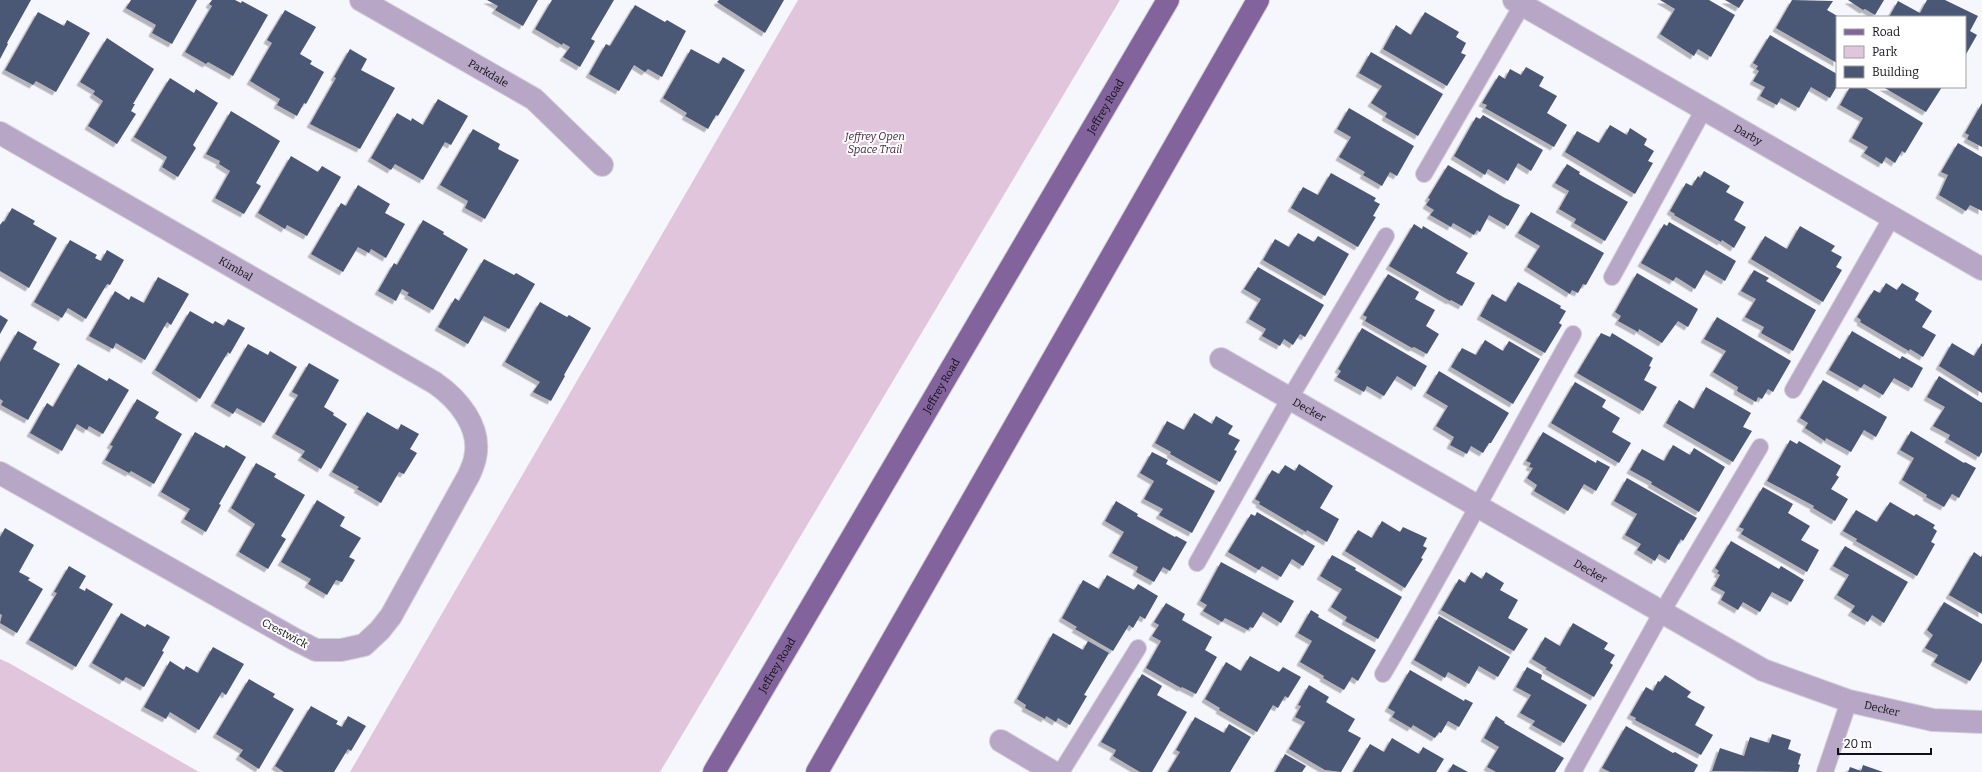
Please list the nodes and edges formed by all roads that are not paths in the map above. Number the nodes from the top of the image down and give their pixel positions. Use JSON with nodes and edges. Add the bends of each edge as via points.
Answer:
{"nodes":[{"id":1,"x":361,"y":0,"type":"edge"},
{"id":2,"x":1168,"y":0,"type":"edge"},
{"id":3,"x":1258,"y":0,"type":"edge"},
{"id":4,"x":1520,"y":2,"type":"edge"},
{"id":5,"x":1704,"y":109,"type":"junction"},
{"id":6,"x":0,"y":133,"type":"edge"},
{"id":7,"x":602,"y":165,"type":"dead end"},
{"id":8,"x":1424,"y":174,"type":"dead end"},
{"id":9,"x":1892,"y":217,"type":"junction"},
{"id":10,"x":1386,"y":236,"type":"dead end"},
{"id":11,"x":1982,"y":269,"type":"edge"},
{"id":12,"x":1612,"y":277,"type":"dead end"},
{"id":13,"x":1573,"y":334,"type":"dead end"},
{"id":14,"x":1221,"y":359,"type":"dead end"},
{"id":15,"x":1793,"y":390,"type":"dead end"},
{"id":16,"x":1290,"y":398,"type":"junction"},
{"id":17,"x":466,"y":412,"type":"joint"},
{"id":18,"x":1760,"y":447,"type":"dead end"},
{"id":19,"x":0,"y":473,"type":"edge"},
{"id":20,"x":1477,"y":506,"type":"junction"},
{"id":21,"x":1197,"y":563,"type":"dead end"},
{"id":22,"x":1662,"y":612,"type":"junction"},
{"id":23,"x":1138,"y":648,"type":"dead end"},
{"id":24,"x":1383,"y":674,"type":"dead end"},
{"id":25,"x":1849,"y":701,"type":"junction"},
{"id":26,"x":1982,"y":722,"type":"edge"},
{"id":27,"x":1001,"y":741,"type":"dead end"},
{"id":28,"x":714,"y":772,"type":"edge"},
{"id":29,"x":817,"y":772,"type":"edge"},
{"id":30,"x":1053,"y":772,"type":"edge"},
{"id":31,"x":1061,"y":772,"type":"edge"},
{"id":32,"x":1573,"y":772,"type":"edge"},
{"id":33,"x":1825,"y":772,"type":"edge"}],
"edges":[{"from":1,"to":7,"type":"street","name":"Parkdale","via":[[534,99]]},
{"from":2,"to":28,"type":"main road","name":"Jeffrey Road"},
{"from":3,"to":29,"type":"main road"},
{"from":4,"to":5,"type":"street","name":"Darby"},
{"from":4,"to":8,"type":"lane"},
{"from":5,"to":9,"type":"street","name":"Darby"},
{"from":5,"to":12,"type":"lane"},
{"from":6,"to":17,"type":"street","name":"Kimbal","via":[[435,383],[449,393]]},
{"from":9,"to":11,"type":"street","name":"Darby"},
{"from":9,"to":15,"type":"lane"},
{"from":10,"to":16,"type":"lane"},
{"from":13,"to":20,"type":"lane"},
{"from":14,"to":16,"type":"street","name":"Decker"},
{"from":16,"to":20,"type":"street","name":"Decker"},
{"from":16,"to":21,"type":"lane"},
{"from":17,"to":19,"type":"street","name":"Crestwick","via":[[475,434],[476,457],[469,476],[391,616],[364,645],[341,650],[316,650],[296,640]]},
{"from":18,"to":22,"type":"lane"},
{"from":20,"to":22,"type":"street","name":"Decker"},
{"from":20,"to":24,"type":"lane","via":[[1432,592]]},
{"from":22,"to":25,"type":"street","name":"Decker","via":[[1763,670]]},
{"from":22,"to":32,"type":"lane"},
{"from":23,"to":31,"type":"lane"},
{"from":25,"to":26,"type":"street","name":"Decker","via":[[1933,720]]},
{"from":25,"to":33,"type":"lane"},
{"from":27,"to":30,"type":"street"}]}
